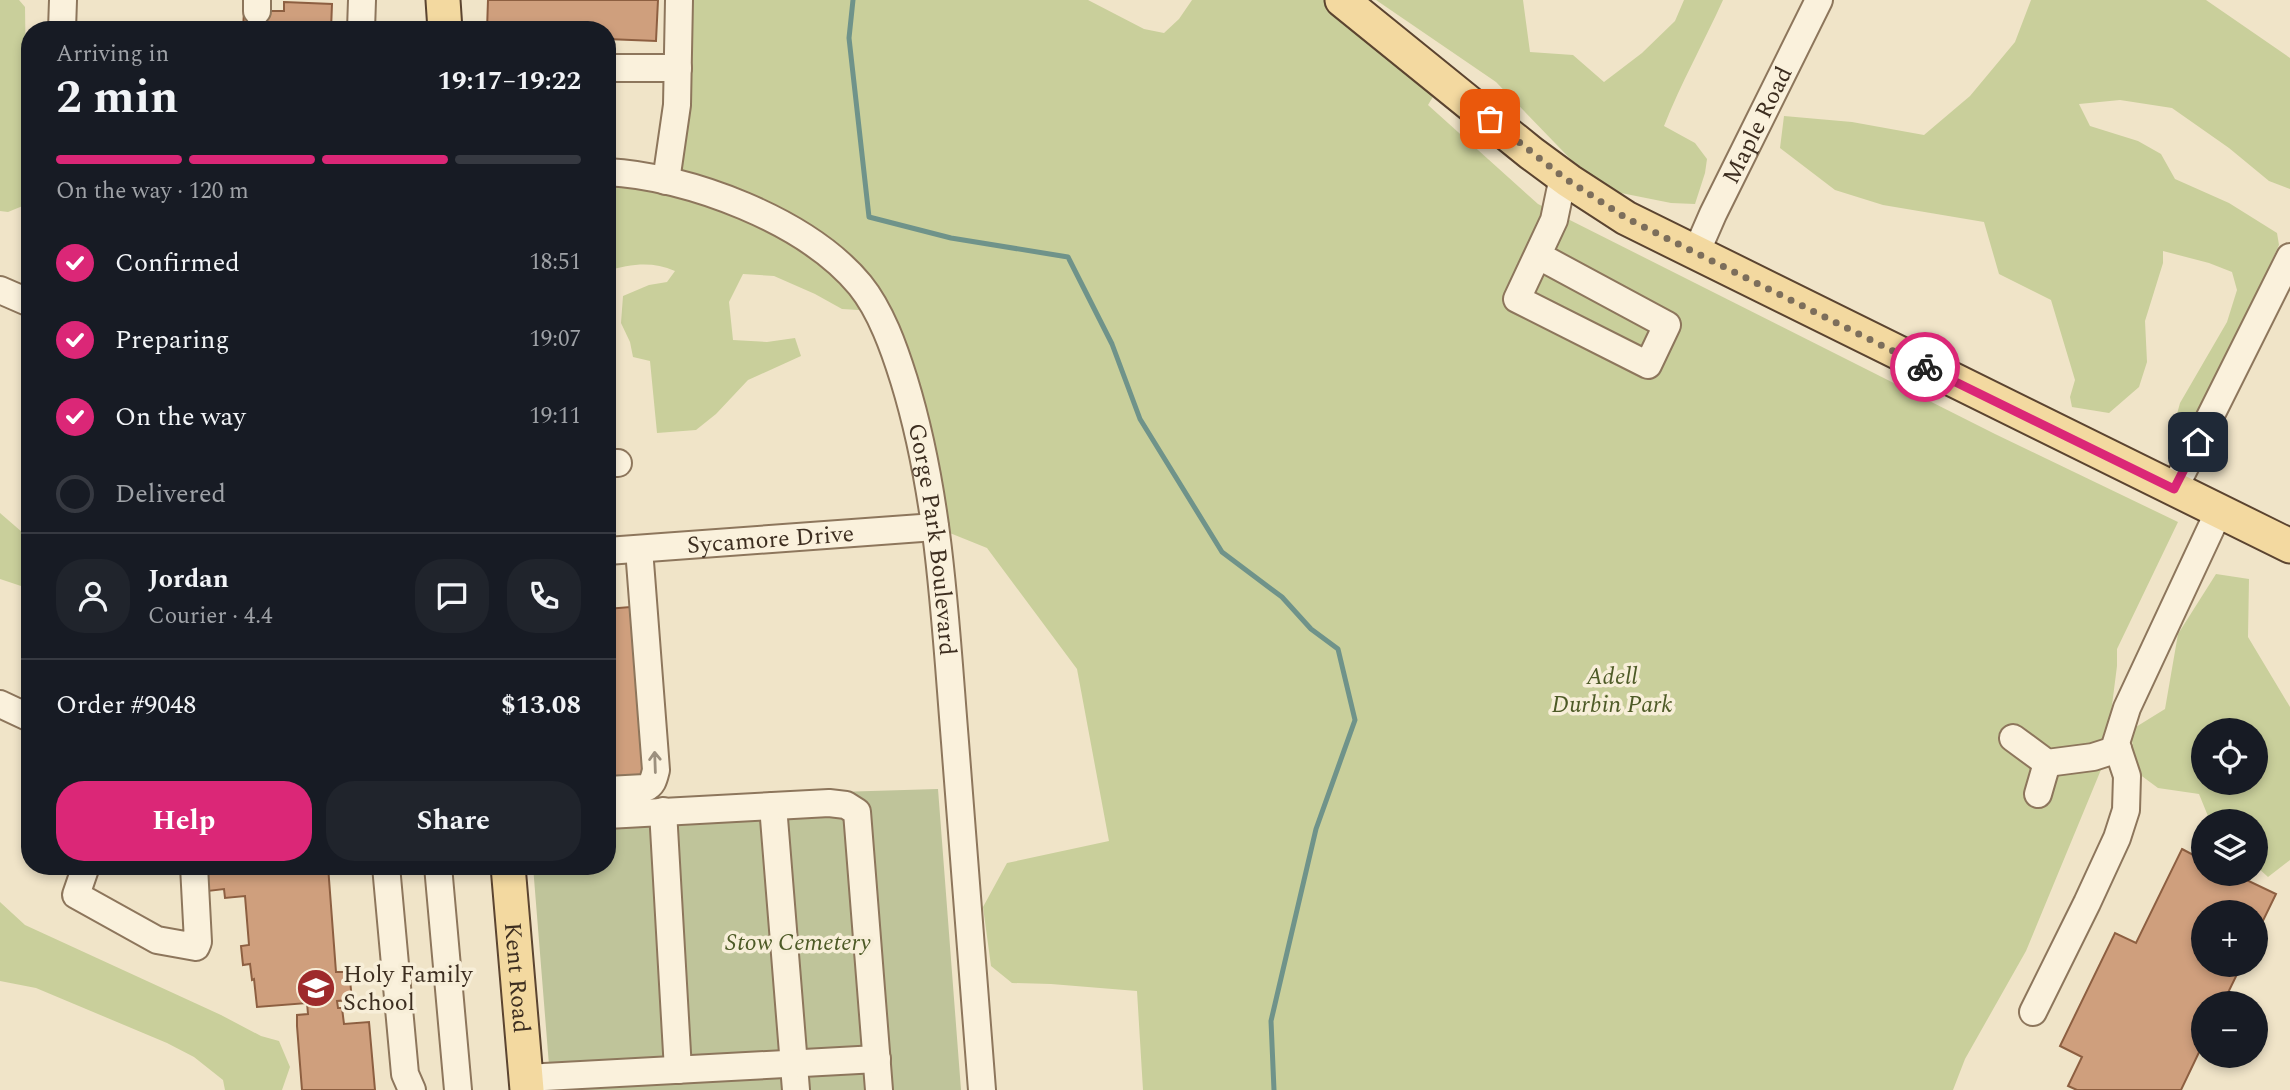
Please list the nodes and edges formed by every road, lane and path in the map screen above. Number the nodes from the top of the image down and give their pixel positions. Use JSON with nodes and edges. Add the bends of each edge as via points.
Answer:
{"nodes":[{"id":1,"x":63,"y":0,"type":"edge"},
{"id":2,"x":443,"y":0,"type":"edge"},
{"id":3,"x":679,"y":0,"type":"edge"},
{"id":4,"x":1342,"y":0,"type":"edge"},
{"id":5,"x":1819,"y":0,"type":"edge"},
{"id":6,"x":62,"y":21,"type":"edge"},
{"id":7,"x":444,"y":21,"type":"edge"},
{"id":8,"x":616,"y":68,"type":"edge"},
{"id":9,"x":678,"y":68,"type":"junction"},
{"id":10,"x":616,"y":173,"type":"edge"},
{"id":11,"x":1563,"y":177,"type":"junction"},
{"id":12,"x":666,"y":181,"type":"junction"},
{"id":13,"x":1696,"y":253,"type":"junction"},
{"id":14,"x":1539,"y":256,"type":"junction"},
{"id":15,"x":2290,"y":257,"type":"edge"},
{"id":16,"x":0,"y":290,"type":"edge"},
{"id":17,"x":21,"y":299,"type":"edge"},
{"id":18,"x":2174,"y":489,"type":"junction"},
{"id":19,"x":2219,"y":511,"type":"junction"},
{"id":20,"x":935,"y":527,"type":"junction"},
{"id":21,"x":2290,"y":546,"type":"edge"},
{"id":22,"x":639,"y":549,"type":"junction"},
{"id":23,"x":616,"y":550,"type":"edge"},
{"id":24,"x":0,"y":704,"type":"edge"},
{"id":25,"x":21,"y":714,"type":"edge"},
{"id":26,"x":2013,"y":738,"type":"dead end"},
{"id":27,"x":2118,"y":749,"type":"junction"},
{"id":28,"x":2047,"y":763,"type":"junction"},
{"id":29,"x":616,"y":790,"type":"edge"},
{"id":30,"x":2038,"y":794,"type":"dead end"},
{"id":31,"x":773,"y":806,"type":"junction"},
{"id":32,"x":663,"y":811,"type":"junction"},
{"id":33,"x":616,"y":814,"type":"edge"},
{"id":34,"x":83,"y":875,"type":"edge"},
{"id":35,"x":194,"y":875,"type":"edge"},
{"id":36,"x":387,"y":875,"type":"edge"},
{"id":37,"x":439,"y":875,"type":"edge"},
{"id":38,"x":509,"y":875,"type":"edge"},
{"id":39,"x":2033,"y":1012,"type":"dead end"},
{"id":40,"x":877,"y":1059,"type":"junction"},
{"id":41,"x":794,"y":1064,"type":"junction"},
{"id":42,"x":678,"y":1070,"type":"junction"},
{"id":43,"x":712,"y":1079,"type":"edge"},
{"id":44,"x":526,"y":1084,"type":"edge"},
{"id":45,"x":412,"y":1090,"type":"edge"},
{"id":46,"x":458,"y":1090,"type":"edge"},
{"id":47,"x":796,"y":1090,"type":"edge"},
{"id":48,"x":879,"y":1090,"type":"edge"},
{"id":49,"x":982,"y":1090,"type":"edge"}],
"edges":[{"from":1,"to":6,"type":"street"},
{"from":2,"to":7,"type":"main road"},
{"from":3,"to":9,"type":"street"},
{"from":4,"to":11,"type":"main road"},
{"from":5,"to":13,"type":"street","name":"Maple Road"},
{"from":8,"to":9,"type":"street"},
{"from":9,"to":12,"type":"street"},
{"from":10,"to":12,"type":"street","name":"Gorge Park Boulevard"},
{"from":11,"to":13,"type":"main road","via":[[1626,218]]},
{"from":11,"to":14,"type":"street"},
{"from":12,"to":20,"type":"street","name":"Gorge Park Boulevard","via":[[781,223],[805,237],[859,283],[891,343],[915,417]]},
{"from":13,"to":18,"type":"main road"},
{"from":14,"to":14,"type":"street","via":[[1517,299],[1648,365],[1668,325]]},
{"from":15,"to":18,"type":"street"},
{"from":16,"to":17,"type":"street"},
{"from":18,"to":19,"type":"main road"},
{"from":19,"to":21,"type":"main road"},
{"from":19,"to":27,"type":"street","via":[[2127,708]]},
{"from":20,"to":22,"type":"street","name":"Sycamore Drive"},
{"from":20,"to":49,"type":"street","name":"Gorge Park Boulevard"},
{"from":22,"to":23,"type":"street","name":"Sycamore Drive"},
{"from":29,"to":22,"type":"street","one_way":true,"via":[[645,788],[656,770]]},
{"from":24,"to":25,"type":"street"},
{"from":26,"to":28,"type":"street"},
{"from":27,"to":28,"type":"street"},
{"from":27,"to":39,"type":"street","via":[[2127,776],[2126,810],[2117,838]]},
{"from":28,"to":30,"type":"street"},
{"from":31,"to":32,"type":"street"},
{"from":31,"to":40,"type":"street","via":[[829,803],[857,812]]},
{"from":31,"to":41,"type":"street"},
{"from":32,"to":33,"type":"street"},
{"from":32,"to":42,"type":"street"},
{"from":34,"to":35,"type":"street","via":[[76,895],[157,940],[196,947]]},
{"from":36,"to":45,"type":"street","via":[[405,1074]]},
{"from":37,"to":46,"type":"street"},
{"from":38,"to":44,"type":"main road","name":"Kent Road"},
{"from":40,"to":41,"type":"street"},
{"from":40,"to":48,"type":"street"},
{"from":41,"to":43,"type":"street"},
{"from":41,"to":47,"type":"street"},
{"from":42,"to":43,"type":"street"},
{"from":42,"to":44,"type":"street"}]}
